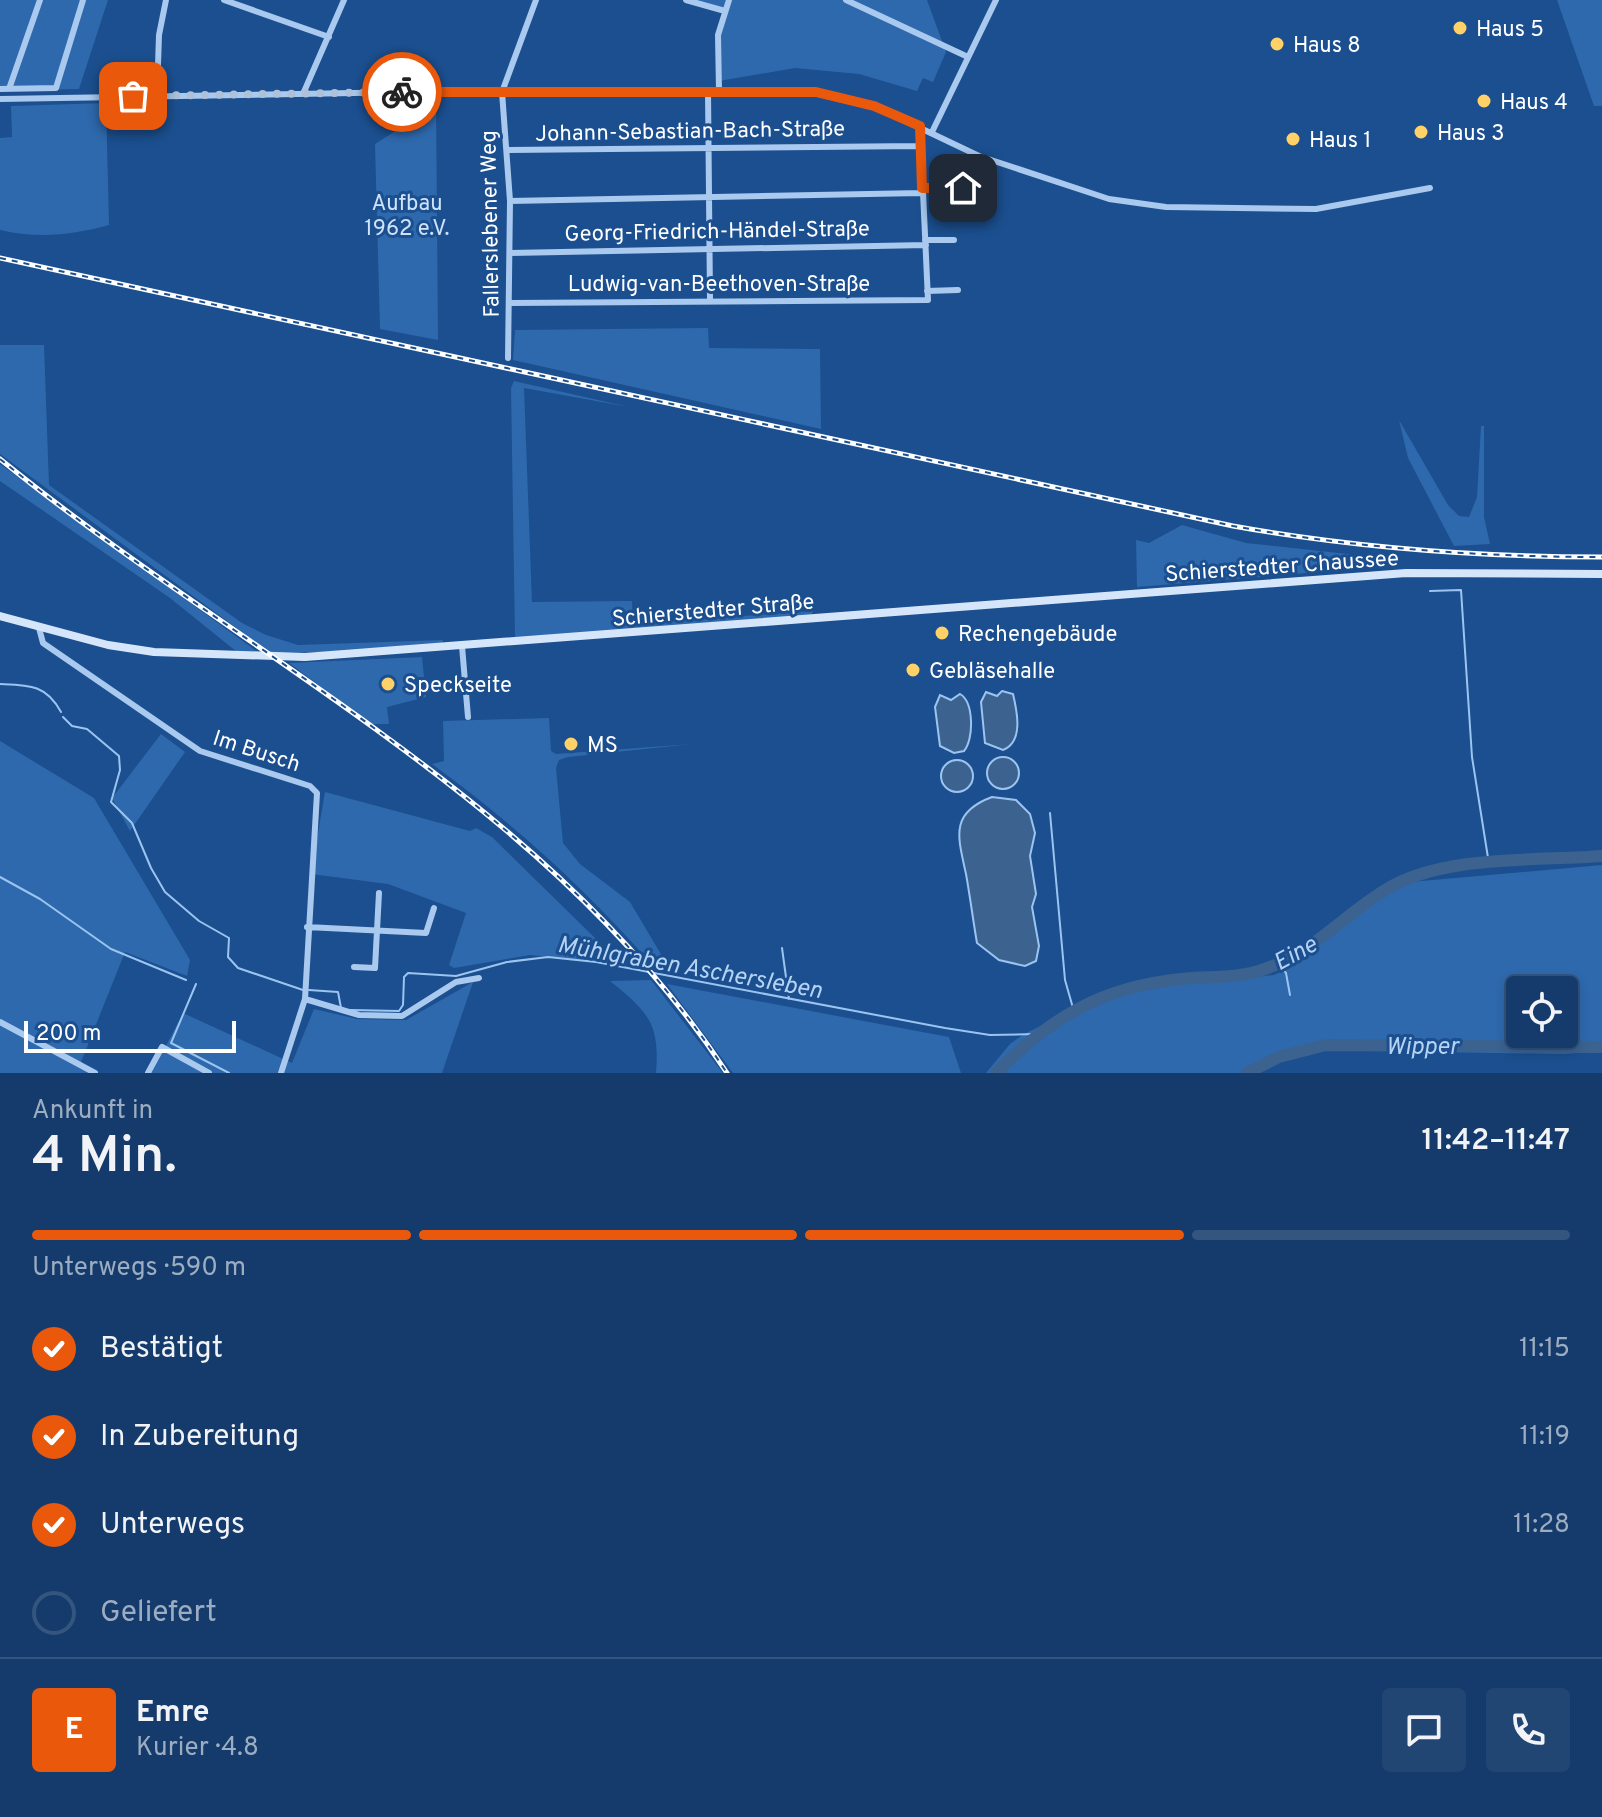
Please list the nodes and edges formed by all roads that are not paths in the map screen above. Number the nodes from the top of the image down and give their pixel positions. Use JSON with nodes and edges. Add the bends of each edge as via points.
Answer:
{"nodes":[{"id":1,"x":40,"y":0,"type":"edge"},
{"id":2,"x":83,"y":0,"type":"edge"},
{"id":3,"x":166,"y":0,"type":"edge"},
{"id":4,"x":224,"y":0,"type":"edge"},
{"id":5,"x":344,"y":0,"type":"edge"},
{"id":6,"x":536,"y":0,"type":"edge"},
{"id":7,"x":686,"y":0,"type":"edge"},
{"id":8,"x":729,"y":0,"type":"edge"},
{"id":9,"x":846,"y":0,"type":"edge"},
{"id":10,"x":996,"y":0,"type":"edge"},
{"id":11,"x":725,"y":11,"type":"junction"},
{"id":12,"x":329,"y":37,"type":"junction"},
{"id":13,"x":968,"y":57,"type":"junction"},
{"id":14,"x":0,"y":89,"type":"edge"},
{"id":15,"x":9,"y":89,"type":"junction"},
{"id":16,"x":708,"y":91,"type":"junction"},
{"id":17,"x":719,"y":91,"type":"junction"},
{"id":18,"x":502,"y":92,"type":"junction"},
{"id":19,"x":303,"y":94,"type":"junction"},
{"id":20,"x":157,"y":95,"type":"junction"},
{"id":21,"x":0,"y":99,"type":"edge"},
{"id":22,"x":920,"y":126,"type":"junction"},
{"id":23,"x":932,"y":132,"type":"junction"},
{"id":24,"x":920,"y":146,"type":"junction"},
{"id":25,"x":708,"y":147,"type":"junction"},
{"id":26,"x":508,"y":150,"type":"junction"},
{"id":27,"x":963,"y":188,"type":"dead end"},
{"id":28,"x":1430,"y":188,"type":"dead end"},
{"id":29,"x":922,"y":191,"type":"junction"},
{"id":30,"x":709,"y":198,"type":"junction"},
{"id":31,"x":510,"y":201,"type":"junction"},
{"id":32,"x":954,"y":240,"type":"dead end"},
{"id":33,"x":926,"y":242,"type":"junction"},
{"id":34,"x":710,"y":248,"type":"junction"},
{"id":35,"x":510,"y":253,"type":"junction"},
{"id":36,"x":958,"y":290,"type":"dead end"},
{"id":37,"x":927,"y":291,"type":"junction"},
{"id":38,"x":710,"y":299,"type":"junction"},
{"id":39,"x":510,"y":303,"type":"junction"},
{"id":40,"x":508,"y":358,"type":"dead end"},
{"id":41,"x":1602,"y":574,"type":"edge"},
{"id":42,"x":966,"y":607,"type":"joint"},
{"id":43,"x":0,"y":616,"type":"edge"},
{"id":44,"x":39,"y":628,"type":"junction"},
{"id":45,"x":462,"y":646,"type":"junction"},
{"id":46,"x":468,"y":717,"type":"dead end"},
{"id":47,"x":379,"y":893,"type":"dead end"},
{"id":48,"x":434,"y":908,"type":"dead end"},
{"id":49,"x":307,"y":927,"type":"junction"},
{"id":50,"x":377,"y":931,"type":"junction"},
{"id":51,"x":354,"y":967,"type":"dead end"},
{"id":52,"x":479,"y":978,"type":"dead end"},
{"id":53,"x":306,"y":994,"type":"junction"},
{"id":54,"x":0,"y":1022,"type":"edge"},
{"id":55,"x":95,"y":1073,"type":"edge"},
{"id":56,"x":148,"y":1073,"type":"edge"},
{"id":57,"x":209,"y":1073,"type":"edge"},
{"id":58,"x":281,"y":1073,"type":"edge"}],
"edges":[{"from":1,"to":15,"type":"street"},
{"from":2,"to":15,"type":"street","via":[[56,88]]},
{"from":3,"to":20,"type":"street"},
{"from":4,"to":12,"type":"street"},
{"from":5,"to":12,"type":"street"},
{"from":6,"to":18,"type":"street","name":"Fallerslebener Weg"},
{"from":7,"to":11,"type":"street"},
{"from":8,"to":11,"type":"street"},
{"from":9,"to":13,"type":"street"},
{"from":10,"to":13,"type":"street"},
{"from":11,"to":17,"type":"street","via":[[718,35]]},
{"from":12,"to":19,"type":"street"},
{"from":13,"to":23,"type":"street"},
{"from":14,"to":15,"type":"street"},
{"from":16,"to":17,"type":"street"},
{"from":16,"to":18,"type":"street"},
{"from":16,"to":25,"type":"street"},
{"from":17,"to":22,"type":"street","via":[[816,92],[874,106]]},
{"from":18,"to":19,"type":"street"},
{"from":18,"to":26,"type":"street","name":"Fallerslebener Weg"},
{"from":19,"to":20,"type":"street"},
{"from":20,"to":21,"type":"street"},
{"from":22,"to":23,"type":"street"},
{"from":22,"to":24,"type":"street"},
{"from":23,"to":28,"type":"street","via":[[1038,178],[1109,199],[1166,207],[1316,209]]},
{"from":24,"to":25,"type":"street","name":"Johann-Sebastian-Bach-Straße"},
{"from":24,"to":29,"type":"street"},
{"from":25,"to":26,"type":"street","name":"Johann-Sebastian-Bach-Straße"},
{"from":25,"to":30,"type":"street"},
{"from":26,"to":31,"type":"street","name":"Fallerslebener Weg"},
{"from":27,"to":29,"type":"street"},
{"from":29,"to":30,"type":"street"},
{"from":29,"to":33,"type":"street"},
{"from":30,"to":31,"type":"street"},
{"from":30,"to":34,"type":"street"},
{"from":31,"to":35,"type":"street","name":"Fallerslebener Weg"},
{"from":32,"to":33,"type":"street","name":"Georg-Friedrich-Händel-Straße"},
{"from":33,"to":34,"type":"street","name":"Georg-Friedrich-Händel-Straße"},
{"from":33,"to":37,"type":"street"},
{"from":34,"to":35,"type":"street","name":"Georg-Friedrich-Händel-Straße"},
{"from":34,"to":38,"type":"street"},
{"from":35,"to":39,"type":"street","name":"Fallerslebener Weg"},
{"from":36,"to":37,"type":"street"},
{"from":37,"to":38,"type":"street","name":"Ludwig-van-Beethoven-Straße","via":[[928,300]]},
{"from":38,"to":39,"type":"street","name":"Ludwig-van-Beethoven-Straße"},
{"from":39,"to":40,"type":"street","name":"Fallerslebener Weg"},
{"from":41,"to":42,"type":"street","name":"Schierstedter Chaussee","via":[[1406,573]]},
{"from":42,"to":45,"type":"street","name":"Schierstedter Straße"},
{"from":43,"to":44,"type":"street","name":"Schierstedter Straße"},
{"from":44,"to":45,"type":"street","name":"Schierstedter Straße","via":[[108,645],[198,655],[305,657]]},
{"from":44,"to":49,"type":"street","name":"Im Busch","via":[[43,643],[200,751],[310,786],[317,793]]},
{"from":45,"to":46,"type":"street"},
{"from":47,"to":50,"type":"street"},
{"from":48,"to":50,"type":"street","via":[[426,933]]},
{"from":49,"to":50,"type":"street"},
{"from":49,"to":53,"type":"street","name":"Im Busch"},
{"from":50,"to":51,"type":"street","via":[[375,968]]},
{"from":52,"to":53,"type":"street","via":[[456,982],[402,1016],[359,1015]]},
{"from":53,"to":58,"type":"street","name":"Im Busch"},
{"from":54,"to":55,"type":"street"},
{"from":56,"to":57,"type":"street","via":[[162,1047]]}]}
